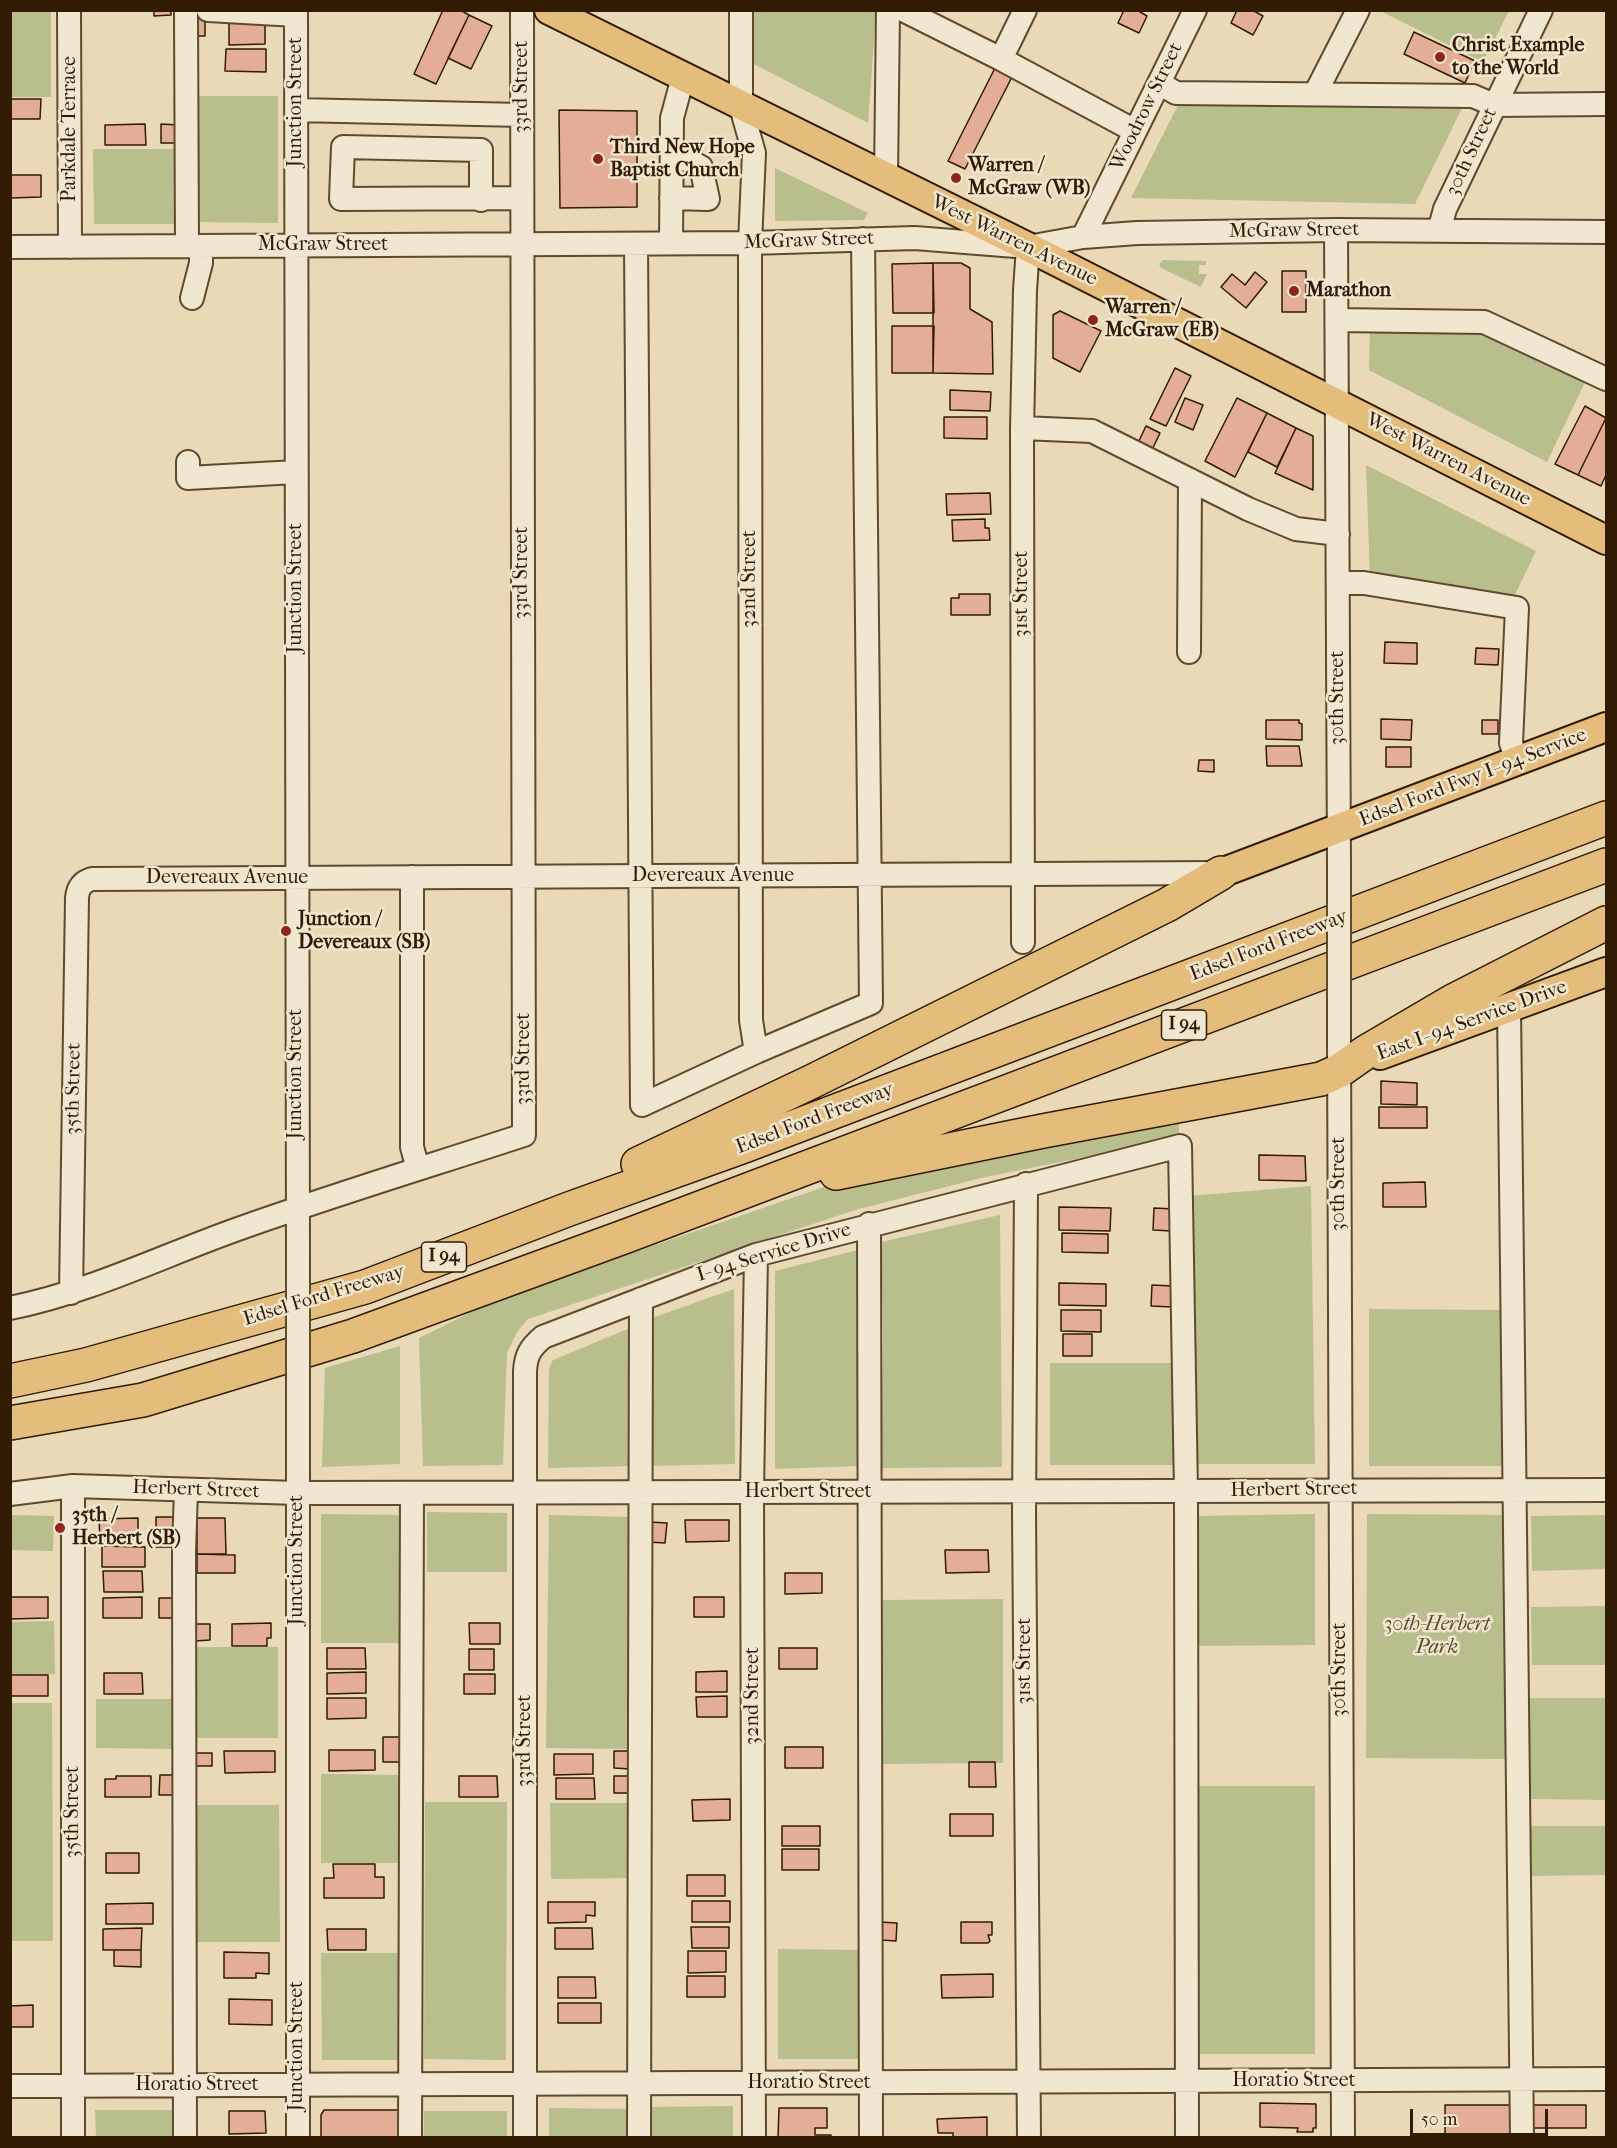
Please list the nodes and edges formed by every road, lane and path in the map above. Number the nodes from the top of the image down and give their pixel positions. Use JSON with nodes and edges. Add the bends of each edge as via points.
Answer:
{"nodes":[{"id":1,"x":69,"y":10,"type":"edge"},
{"id":2,"x":186,"y":10,"type":"edge"},
{"id":3,"x":208,"y":10,"type":"edge"},
{"id":4,"x":522,"y":10,"type":"edge"},
{"id":5,"x":549,"y":10,"type":"edge"},
{"id":6,"x":741,"y":10,"type":"edge"},
{"id":7,"x":888,"y":10,"type":"edge"},
{"id":8,"x":903,"y":10,"type":"edge"},
{"id":9,"x":1025,"y":10,"type":"edge"},
{"id":10,"x":1195,"y":10,"type":"edge"},
{"id":11,"x":1358,"y":10,"type":"edge"},
{"id":12,"x":1541,"y":10,"type":"edge"},
{"id":13,"x":296,"y":13,"type":"edge"},
{"id":14,"x":1001,"y":59,"type":"junction"},
{"id":15,"x":683,"y":78,"type":"junction"},
{"id":16,"x":1159,"y":83,"type":"junction"},
{"id":17,"x":1315,"y":94,"type":"junction"},
{"id":18,"x":1606,"y":104,"type":"edge"},
{"id":19,"x":1494,"y":105,"type":"junction"},
{"id":20,"x":741,"y":107,"type":"junction"},
{"id":21,"x":296,"y":110,"type":"junction"},
{"id":22,"x":522,"y":115,"type":"junction"},
{"id":23,"x":1135,"y":131,"type":"junction"},
{"id":24,"x":672,"y":152,"type":"junction"},
{"id":25,"x":886,"y":178,"type":"junction"},
{"id":26,"x":521,"y":198,"type":"junction"},
{"id":27,"x":671,"y":198,"type":"junction"},
{"id":28,"x":481,"y":200,"type":"junction"},
{"id":29,"x":1336,"y":230,"type":"junction"},
{"id":30,"x":1439,"y":231,"type":"junction"},
{"id":31,"x":1606,"y":232,"type":"edge"},
{"id":32,"x":1083,"y":237,"type":"junction"},
{"id":33,"x":863,"y":239,"type":"junction"},
{"id":34,"x":671,"y":243,"type":"junction"},
{"id":35,"x":750,"y":243,"type":"junction"},
{"id":36,"x":522,"y":244,"type":"junction"},
{"id":37,"x":636,"y":244,"type":"junction"},
{"id":38,"x":296,"y":245,"type":"junction"},
{"id":39,"x":194,"y":246,"type":"junction"},
{"id":40,"x":10,"y":247,"type":"edge"},
{"id":41,"x":70,"y":247,"type":"junction"},
{"id":42,"x":1028,"y":247,"type":"junction"},
{"id":43,"x":192,"y":298,"type":"dead end"},
{"id":44,"x":1337,"y":320,"type":"junction"},
{"id":45,"x":1606,"y":379,"type":"edge"},
{"id":46,"x":1338,"y":405,"type":"junction"},
{"id":47,"x":1022,"y":428,"type":"junction"},
{"id":48,"x":188,"y":462,"type":"dead end"},
{"id":49,"x":296,"y":472,"type":"junction"},
{"id":50,"x":1190,"y":480,"type":"junction"},
{"id":51,"x":1338,"y":534,"type":"junction"},
{"id":52,"x":1606,"y":540,"type":"edge"},
{"id":53,"x":1338,"y":583,"type":"junction"},
{"id":54,"x":1189,"y":652,"type":"dead end"},
{"id":55,"x":1606,"y":727,"type":"edge"},
{"id":56,"x":1517,"y":761,"type":"junction"},
{"id":57,"x":1606,"y":818,"type":"edge"},
{"id":58,"x":1339,"y":828,"type":"junction"},
{"id":59,"x":1606,"y":865,"type":"edge"},
{"id":60,"x":1221,"y":873,"type":"junction"},
{"id":61,"x":751,"y":876,"type":"junction"},
{"id":62,"x":869,"y":876,"type":"junction"},
{"id":63,"x":1023,"y":876,"type":"junction"},
{"id":64,"x":523,"y":877,"type":"junction"},
{"id":65,"x":641,"y":877,"type":"junction"},
{"id":66,"x":296,"y":878,"type":"junction"},
{"id":67,"x":412,"y":878,"type":"junction"},
{"id":68,"x":80,"y":885,"type":"joint"},
{"id":69,"x":1606,"y":922,"type":"edge"},
{"id":70,"x":1023,"y":942,"type":"dead end"},
{"id":71,"x":1606,"y":972,"type":"edge"},
{"id":72,"x":1509,"y":1007,"type":"junction"},
{"id":73,"x":756,"y":1052,"type":"junction"},
{"id":74,"x":1339,"y":1071,"type":"junction"},
{"id":75,"x":418,"y":1169,"type":"junction"},
{"id":76,"x":761,"y":1184,"type":"junction"},
{"id":77,"x":1026,"y":1184,"type":"junction"},
{"id":78,"x":569,"y":1209,"type":"junction"},
{"id":79,"x":296,"y":1210,"type":"junction"},
{"id":80,"x":869,"y":1224,"type":"junction"},
{"id":81,"x":756,"y":1254,"type":"junction"},
{"id":82,"x":62,"y":1295,"type":"junction"},
{"id":83,"x":640,"y":1299,"type":"junction"},
{"id":84,"x":10,"y":1308,"type":"edge"},
{"id":85,"x":531,"y":1347,"type":"joint"},
{"id":86,"x":10,"y":1381,"type":"edge"},
{"id":87,"x":10,"y":1423,"type":"edge"},
{"id":88,"x":73,"y":1486,"type":"junction"},
{"id":89,"x":1513,"y":1489,"type":"junction"},
{"id":90,"x":186,"y":1490,"type":"junction"},
{"id":91,"x":1339,"y":1490,"type":"junction"},
{"id":92,"x":1606,"y":1490,"type":"edge"},
{"id":93,"x":1024,"y":1491,"type":"junction"},
{"id":94,"x":1186,"y":1491,"type":"junction"},
{"id":95,"x":640,"y":1492,"type":"junction"},
{"id":96,"x":752,"y":1492,"type":"junction"},
{"id":97,"x":869,"y":1492,"type":"junction"},
{"id":98,"x":297,"y":1493,"type":"junction"},
{"id":99,"x":412,"y":1493,"type":"junction"},
{"id":100,"x":525,"y":1493,"type":"junction"},
{"id":101,"x":10,"y":1494,"type":"edge"},
{"id":102,"x":1606,"y":2079,"type":"edge"},
{"id":103,"x":1343,"y":2080,"type":"junction"},
{"id":104,"x":1521,"y":2080,"type":"junction"},
{"id":105,"x":1187,"y":2081,"type":"junction"},
{"id":106,"x":871,"y":2082,"type":"junction"},
{"id":107,"x":754,"y":2083,"type":"junction"},
{"id":108,"x":1028,"y":2083,"type":"junction"},
{"id":109,"x":410,"y":2084,"type":"junction"},
{"id":110,"x":525,"y":2084,"type":"junction"},
{"id":111,"x":639,"y":2084,"type":"junction"},
{"id":112,"x":184,"y":2085,"type":"junction"},
{"id":113,"x":297,"y":2085,"type":"junction"},
{"id":114,"x":10,"y":2086,"type":"edge"},
{"id":115,"x":73,"y":2086,"type":"junction"},
{"id":116,"x":73,"y":2138,"type":"edge"},
{"id":117,"x":185,"y":2138,"type":"edge"},
{"id":118,"x":298,"y":2138,"type":"edge"},
{"id":119,"x":410,"y":2138,"type":"edge"},
{"id":120,"x":525,"y":2138,"type":"edge"},
{"id":121,"x":639,"y":2138,"type":"edge"},
{"id":122,"x":754,"y":2138,"type":"edge"},
{"id":123,"x":871,"y":2138,"type":"edge"},
{"id":124,"x":1029,"y":2138,"type":"edge"},
{"id":125,"x":1187,"y":2138,"type":"edge"},
{"id":126,"x":1343,"y":2138,"type":"edge"},
{"id":127,"x":1522,"y":2138,"type":"edge"}],
"edges":[{"from":1,"to":41,"type":"street","name":"Parkdale Terrace"},
{"from":2,"to":39,"type":"street"},
{"from":3,"to":13,"type":"street"},
{"from":4,"to":22,"type":"street","name":"33rd Street"},
{"from":5,"to":15,"type":"main road","name":"West Warren Avenue"},
{"from":6,"to":20,"type":"street","name":"32nd Street"},
{"from":7,"to":25,"type":"street"},
{"from":8,"to":14,"type":"street"},
{"from":9,"to":14,"type":"street"},
{"from":10,"to":16,"type":"street","name":"Woodrow Street"},
{"from":11,"to":17,"type":"street"},
{"from":12,"to":19,"type":"street","name":"30th Street"},
{"from":13,"to":21,"type":"street","name":"Junction Street"},
{"from":14,"to":23,"type":"street"},
{"from":15,"to":20,"type":"main road","name":"West Warren Avenue"},
{"from":15,"to":24,"type":"street","via":[[672,118]]},
{"from":16,"to":17,"type":"street","via":[[1176,93]]},
{"from":16,"to":23,"type":"street","name":"Woodrow Street"},
{"from":17,"to":19,"type":"street","via":[[1473,96]]},
{"from":18,"to":19,"type":"street"},
{"from":19,"to":30,"type":"street","name":"30th Street","via":[[1445,209]]},
{"from":20,"to":25,"type":"main road","name":"West Warren Avenue"},
{"from":20,"to":35,"type":"street","name":"32nd Street","via":[[754,153]]},
{"from":21,"to":22,"type":"street"},
{"from":21,"to":38,"type":"street","name":"Junction Street"},
{"from":22,"to":26,"type":"street","name":"33rd Street"},
{"from":23,"to":32,"type":"street","name":"Woodrow Street"},
{"from":24,"to":27,"type":"street"},
{"from":24,"to":27,"type":"street","via":[[701,167],[708,199]]},
{"from":25,"to":42,"type":"main road","name":"West Warren Avenue"},
{"from":26,"to":28,"type":"street"},
{"from":26,"to":36,"type":"street","name":"33rd Street"},
{"from":27,"to":34,"type":"street"},
{"from":28,"to":28,"type":"street","via":[[341,199],[343,147],[481,150]]},
{"from":29,"to":30,"type":"street","name":"McGraw Street"},
{"from":29,"to":32,"type":"street","name":"McGraw Street"},
{"from":29,"to":44,"type":"street","name":"30th Street"},
{"from":30,"to":31,"type":"street","name":"McGraw Street"},
{"from":32,"to":42,"type":"street","name":"McGraw Street"},
{"from":33,"to":35,"type":"street","name":"McGraw Street"},
{"from":33,"to":42,"type":"street","name":"McGraw Street","via":[[915,238]]},
{"from":33,"to":62,"type":"street"},
{"from":34,"to":35,"type":"street","name":"McGraw Street"},
{"from":34,"to":37,"type":"street","name":"McGraw Street"},
{"from":35,"to":61,"type":"street","name":"32nd Street"},
{"from":36,"to":37,"type":"street","name":"McGraw Street"},
{"from":36,"to":38,"type":"street","name":"McGraw Street"},
{"from":36,"to":64,"type":"street","name":"33rd Street"},
{"from":37,"to":65,"type":"street"},
{"from":38,"to":39,"type":"street","name":"McGraw Street"},
{"from":38,"to":49,"type":"street","name":"Junction Street"},
{"from":39,"to":41,"type":"street","name":"McGraw Street"},
{"from":39,"to":43,"type":"street","via":[[201,263]]},
{"from":40,"to":41,"type":"street","name":"McGraw Street"},
{"from":42,"to":46,"type":"main road","name":"West Warren Avenue"},
{"from":42,"to":47,"type":"street","name":"31st Street"},
{"from":44,"to":45,"type":"street","via":[[1484,322]]},
{"from":44,"to":46,"type":"street","name":"30th Street"},
{"from":46,"to":51,"type":"street","name":"30th Street"},
{"from":46,"to":52,"type":"main road","name":"West Warren Avenue"},
{"from":47,"to":50,"type":"street","via":[[1092,431]]},
{"from":47,"to":63,"type":"street","name":"31st Street"},
{"from":48,"to":49,"type":"street","via":[[188,478]]},
{"from":49,"to":66,"type":"street","name":"Junction Street"},
{"from":50,"to":51,"type":"street","via":[[1296,529]]},
{"from":50,"to":54,"type":"street"},
{"from":51,"to":53,"type":"street","name":"30th Street"},
{"from":53,"to":56,"type":"street","via":[[1364,583],[1517,608],[1511,743]]},
{"from":53,"to":58,"type":"street","name":"30th Street"},
{"from":55,"to":56,"type":"main road","name":"Edsel Ford Fwy I- 94 Service"},
{"from":56,"to":58,"type":"main road","name":"Edsel Ford Fwy I- 94 Service"},
{"from":57,"to":78,"type":"highway","name":"Edsel Ford Freeway","number":"I 94"},
{"from":58,"to":60,"type":"main road","name":"Devereaux Avenue"},
{"from":58,"to":74,"type":"street","name":"30th Street","bridge":true},
{"from":59,"to":76,"type":"highway","number":"I 94"},
{"from":60,"to":63,"type":"street","name":"Devereaux Avenue"},
{"from":60,"to":78,"type":"highway","via":[[1167,905],[895,1041],[624,1171]]},
{"from":61,"to":62,"type":"street","name":"Devereaux Avenue"},
{"from":61,"to":65,"type":"street","name":"Devereaux Avenue"},
{"from":61,"to":73,"type":"street","name":"32nd Street","via":[[751,1020]]},
{"from":62,"to":63,"type":"street","name":"Devereaux Avenue"},
{"from":62,"to":73,"type":"street","via":[[871,1004]]},
{"from":63,"to":70,"type":"street","name":"31st Street"},
{"from":64,"to":65,"type":"street","name":"Devereaux Avenue"},
{"from":64,"to":67,"type":"street","name":"Devereaux Avenue"},
{"from":64,"to":75,"type":"street","name":"33rd Street","via":[[524,1135]]},
{"from":65,"to":73,"type":"street","via":[[642,1105]]},
{"from":66,"to":67,"type":"street","name":"Devereaux Avenue"},
{"from":66,"to":68,"type":"street","name":"Devereaux Avenue","via":[[92,879]]},
{"from":66,"to":79,"type":"street","name":"Junction Street"},
{"from":67,"to":75,"type":"street","via":[[412,1147]]},
{"from":68,"to":82,"type":"street","name":"35th Street"},
{"from":69,"to":74,"type":"highway","via":[[1453,1001]]},
{"from":71,"to":72,"type":"main road","name":"East I- 94 Service Drive"},
{"from":72,"to":74,"type":"main road","name":"East I- 94 Service Drive"},
{"from":72,"to":89,"type":"street"},
{"from":74,"to":76,"type":"highway","via":[[1317,1080],[823,1176]]},
{"from":74,"to":91,"type":"street","name":"30th Street"},
{"from":75,"to":79,"type":"street"},
{"from":76,"to":87,"type":"highway","number":"I 94","via":[[353,1336],[143,1400]]},
{"from":77,"to":80,"type":"street","name":"I- 94 Service Drive"},
{"from":77,"to":93,"type":"street","name":"31st Street"},
{"from":77,"to":94,"type":"street","name":"I- 94 Service Drive","via":[[1180,1146]]},
{"from":78,"to":86,"type":"highway","name":"Edsel Ford Freeway","number":"I 94","via":[[329,1299],[86,1365]]},
{"from":79,"to":82,"type":"street"},
{"from":79,"to":98,"type":"street","name":"Junction Street","bridge":true},
{"from":80,"to":81,"type":"street","name":"I- 94 Service Drive"},
{"from":80,"to":97,"type":"street"},
{"from":81,"to":83,"type":"street","name":"I- 94 Service Drive"},
{"from":81,"to":96,"type":"street","name":"32nd Street"},
{"from":82,"to":84,"type":"street"},
{"from":83,"to":85,"type":"street","name":"I- 94 Service Drive","via":[[543,1337]]},
{"from":83,"to":95,"type":"street"},
{"from":85,"to":100,"type":"street","name":"33rd Street","via":[[525,1358]]},
{"from":88,"to":90,"type":"street","name":"Herbert Street"},
{"from":88,"to":101,"type":"street","name":"Herbert Street"},
{"from":88,"to":115,"type":"street","name":"35th Street"},
{"from":89,"to":91,"type":"street","name":"Herbert Street"},
{"from":89,"to":92,"type":"street","name":"Herbert Street"},
{"from":89,"to":104,"type":"street"},
{"from":90,"to":98,"type":"street","name":"Herbert Street"},
{"from":90,"to":112,"type":"street"},
{"from":91,"to":94,"type":"street","name":"Herbert Street"},
{"from":91,"to":103,"type":"street","name":"30th Street"},
{"from":93,"to":94,"type":"street","name":"Herbert Street"},
{"from":93,"to":97,"type":"street","name":"Herbert Street"},
{"from":93,"to":108,"type":"street","name":"31st Street"},
{"from":94,"to":105,"type":"street"},
{"from":95,"to":96,"type":"street","name":"Herbert Street"},
{"from":95,"to":100,"type":"street","name":"Herbert Street"},
{"from":95,"to":111,"type":"street"},
{"from":96,"to":97,"type":"street","name":"Herbert Street"},
{"from":96,"to":107,"type":"street","name":"32nd Street"},
{"from":97,"to":106,"type":"street"},
{"from":98,"to":99,"type":"street","name":"Herbert Street"},
{"from":98,"to":113,"type":"street","name":"Junction Street"},
{"from":99,"to":100,"type":"street","name":"Herbert Street"},
{"from":99,"to":109,"type":"street"},
{"from":100,"to":110,"type":"street","name":"33rd Street"},
{"from":102,"to":104,"type":"street","name":"Horatio Street"},
{"from":103,"to":104,"type":"street","name":"Horatio Street"},
{"from":103,"to":105,"type":"street","name":"Horatio Street"},
{"from":103,"to":126,"type":"street","name":"30th Street"},
{"from":104,"to":127,"type":"street"},
{"from":105,"to":108,"type":"street","name":"Horatio Street"},
{"from":105,"to":125,"type":"street"},
{"from":106,"to":107,"type":"street","name":"Horatio Street"},
{"from":106,"to":108,"type":"street","name":"Horatio Street"},
{"from":106,"to":123,"type":"street"},
{"from":107,"to":111,"type":"street","name":"Horatio Street"},
{"from":107,"to":122,"type":"street","name":"32nd Street"},
{"from":108,"to":124,"type":"street","name":"31st Street"},
{"from":109,"to":110,"type":"street","name":"Horatio Street"},
{"from":109,"to":113,"type":"street","name":"Horatio Street"},
{"from":109,"to":119,"type":"street"},
{"from":110,"to":111,"type":"street","name":"Horatio Street"},
{"from":110,"to":120,"type":"street","name":"33rd Street"},
{"from":111,"to":121,"type":"street"},
{"from":112,"to":113,"type":"street","name":"Horatio Street"},
{"from":112,"to":115,"type":"street","name":"Horatio Street"},
{"from":112,"to":117,"type":"street"},
{"from":113,"to":118,"type":"street","name":"Junction Street"},
{"from":114,"to":115,"type":"street","name":"Horatio Street"},
{"from":115,"to":116,"type":"street","name":"35th Street"}]}
